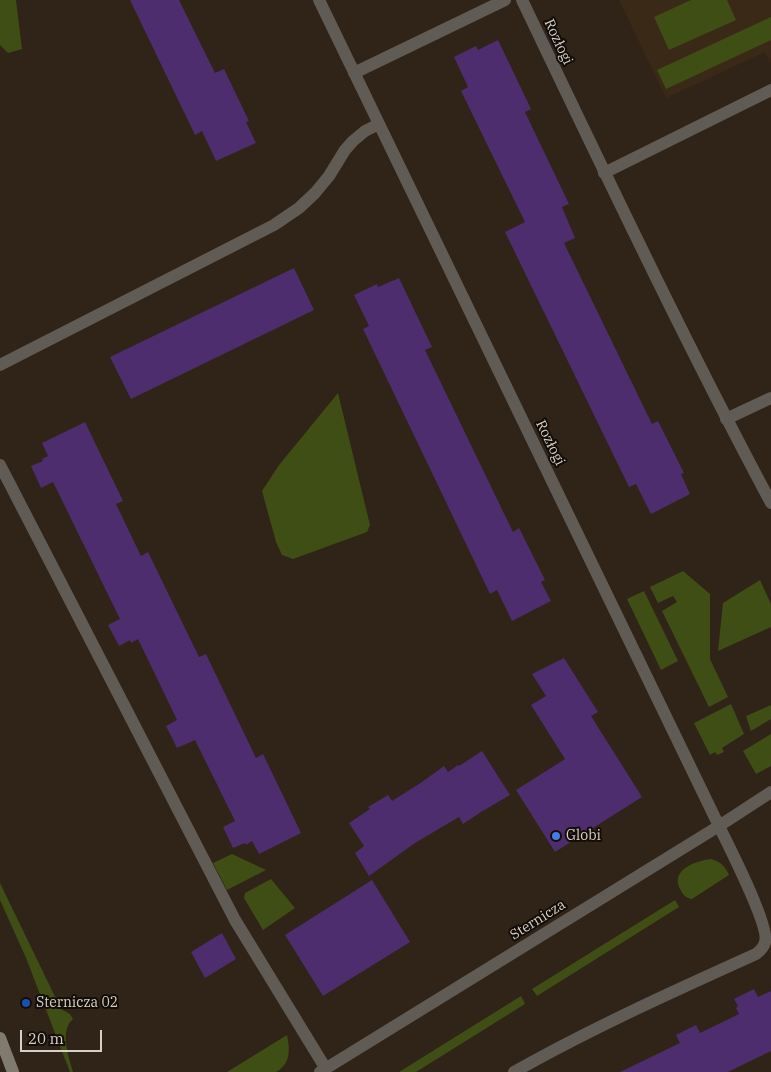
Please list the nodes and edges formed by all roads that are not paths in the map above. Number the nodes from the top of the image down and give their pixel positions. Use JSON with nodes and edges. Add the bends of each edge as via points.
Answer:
{"nodes":[{"id":1,"x":319,"y":0,"type":"edge"},
{"id":2,"x":505,"y":0,"type":"edge"},
{"id":3,"x":522,"y":0,"type":"edge"},
{"id":4,"x":354,"y":73,"type":"junction"},
{"id":5,"x":771,"y":90,"type":"edge"},
{"id":6,"x":379,"y":124,"type":"junction"},
{"id":7,"x":604,"y":173,"type":"junction"},
{"id":8,"x":0,"y":364,"type":"edge"},
{"id":9,"x":771,"y":398,"type":"edge"},
{"id":10,"x":726,"y":419,"type":"junction"},
{"id":11,"x":0,"y":465,"type":"edge"},
{"id":12,"x":771,"y":503,"type":"edge"},
{"id":13,"x":771,"y":792,"type":"edge"},
{"id":14,"x":719,"y":826,"type":"junction"},
{"id":15,"x":0,"y":1038,"type":"edge"},
{"id":16,"x":324,"y":1071,"type":"edge"},
{"id":17,"x":13,"y":1072,"type":"edge"},
{"id":18,"x":514,"y":1072,"type":"edge"}],
"edges":[{"from":1,"to":4,"type":"street","name":"Rozłogi"},
{"from":2,"to":4,"type":"street"},
{"from":3,"to":7,"type":"street","name":"Rozłogi"},
{"from":4,"to":6,"type":"street","name":"Rozłogi"},
{"from":5,"to":7,"type":"street"},
{"from":6,"to":8,"type":"street","via":[[353,140],[315,193],[274,225]]},
{"from":6,"to":14,"type":"street","name":"Rozłogi"},
{"from":7,"to":10,"type":"street","name":"Rozłogi"},
{"from":9,"to":10,"type":"street"},
{"from":10,"to":12,"type":"street","name":"Rozłogi"},
{"from":11,"to":16,"type":"street","via":[[234,920]]},
{"from":13,"to":14,"type":"street","name":"Sternicza"},
{"from":14,"to":16,"type":"street","name":"Sternicza"},
{"from":14,"to":18,"type":"street","name":"Rozłogi","via":[[764,927],[766,941],[762,948],[756,954],[561,1046]]},
{"from":15,"to":17,"type":"main road"}]}
